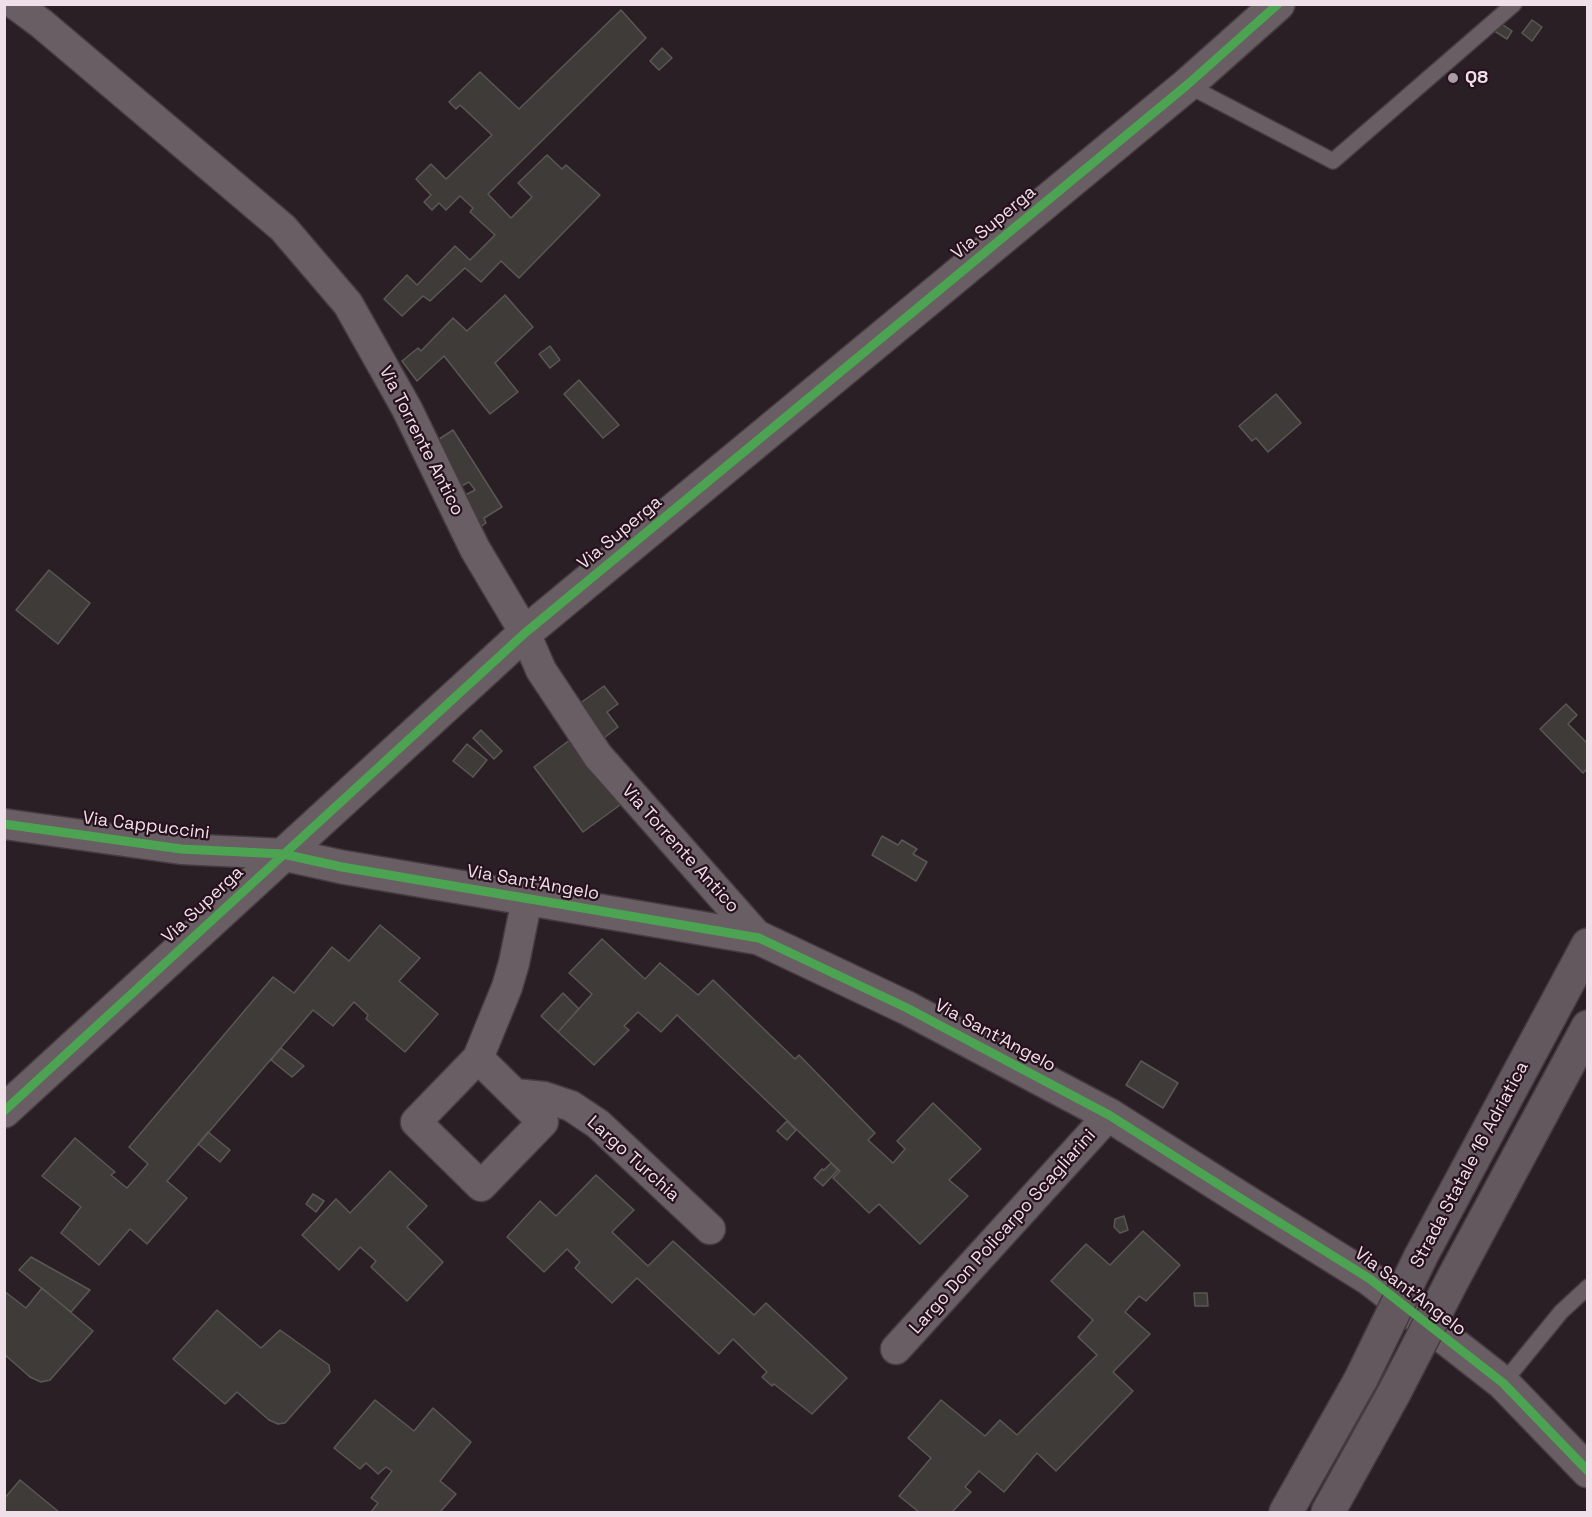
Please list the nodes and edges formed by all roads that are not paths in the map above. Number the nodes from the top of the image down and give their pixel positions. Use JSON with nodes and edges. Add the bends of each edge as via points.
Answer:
{"nodes":[{"id":1,"x":15,"y":4,"type":"edge"},
{"id":2,"x":1278,"y":4,"type":"edge"},
{"id":3,"x":1514,"y":4,"type":"edge"},
{"id":4,"x":1187,"y":85,"type":"junction"},
{"id":5,"x":525,"y":633,"type":"junction"},
{"id":6,"x":4,"y":824,"type":"edge"},
{"id":7,"x":283,"y":854,"type":"junction"},
{"id":8,"x":527,"y":898,"type":"junction"},
{"id":9,"x":759,"y":938,"type":"junction"},
{"id":10,"x":1587,"y":945,"type":"edge"},
{"id":11,"x":1587,"y":1027,"type":"edge"},
{"id":12,"x":478,"y":1058,"type":"junction"},
{"id":13,"x":515,"y":1095,"type":"junction"},
{"id":14,"x":4,"y":1111,"type":"edge"},
{"id":15,"x":1109,"y":1115,"type":"junction"},
{"id":16,"x":710,"y":1229,"type":"dead end"},
{"id":17,"x":1587,"y":1287,"type":"edge"},
{"id":18,"x":896,"y":1349,"type":"dead end"},
{"id":19,"x":1503,"y":1383,"type":"junction"},
{"id":20,"x":1587,"y":1471,"type":"edge"},
{"id":21,"x":1286,"y":1512,"type":"edge"},
{"id":22,"x":1328,"y":1512,"type":"edge"}],
"edges":[{"from":1,"to":5,"type":"street","name":"Via Torrente Antico","via":[[283,228],[348,304],[407,409],[475,549]]},
{"from":2,"to":4,"type":"street","name":"Via Superga"},
{"from":3,"to":4,"type":"lane","via":[[1333,161]]},
{"from":4,"to":5,"type":"street","name":"Via Superga"},
{"from":5,"to":7,"type":"street","name":"Via Superga"},
{"from":5,"to":9,"type":"street","name":"Via Torrente Antico","via":[[541,670],[598,756]]},
{"from":6,"to":7,"type":"street","name":"Via Cappuccini","via":[[181,849]]},
{"from":7,"to":8,"type":"street","name":"Via Sant'Angelo"},
{"from":7,"to":14,"type":"street","name":"Via Superga"},
{"from":8,"to":9,"type":"street","name":"Via Sant'Angelo"},
{"from":8,"to":12,"type":"street","via":[[507,987]]},
{"from":9,"to":15,"type":"street","name":"Via Sant'Angelo","via":[[907,1008]]},
{"from":10,"to":21,"type":"highway","name":"Strada Statale 16 Adriatica","bridge":true,"via":[[1421,1256],[1361,1379]]},
{"from":11,"to":22,"type":"highway","bridge":true},
{"from":12,"to":13,"type":"street"},
{"from":12,"to":13,"type":"street","via":[[416,1122],[481,1186],[543,1122]]},
{"from":13,"to":16,"type":"street","name":"Largo Turchia","via":[[544,1097],[571,1106],[598,1124]]},
{"from":15,"to":18,"type":"street","name":"Largo Don Policarpo Scagliarini"},
{"from":15,"to":19,"type":"street","name":"Via Sant'Angelo","via":[[1370,1279]]},
{"from":17,"to":19,"type":"lane","via":[[1561,1312]]},
{"from":19,"to":20,"type":"street","name":"Via Sant'Angelo"}]}
